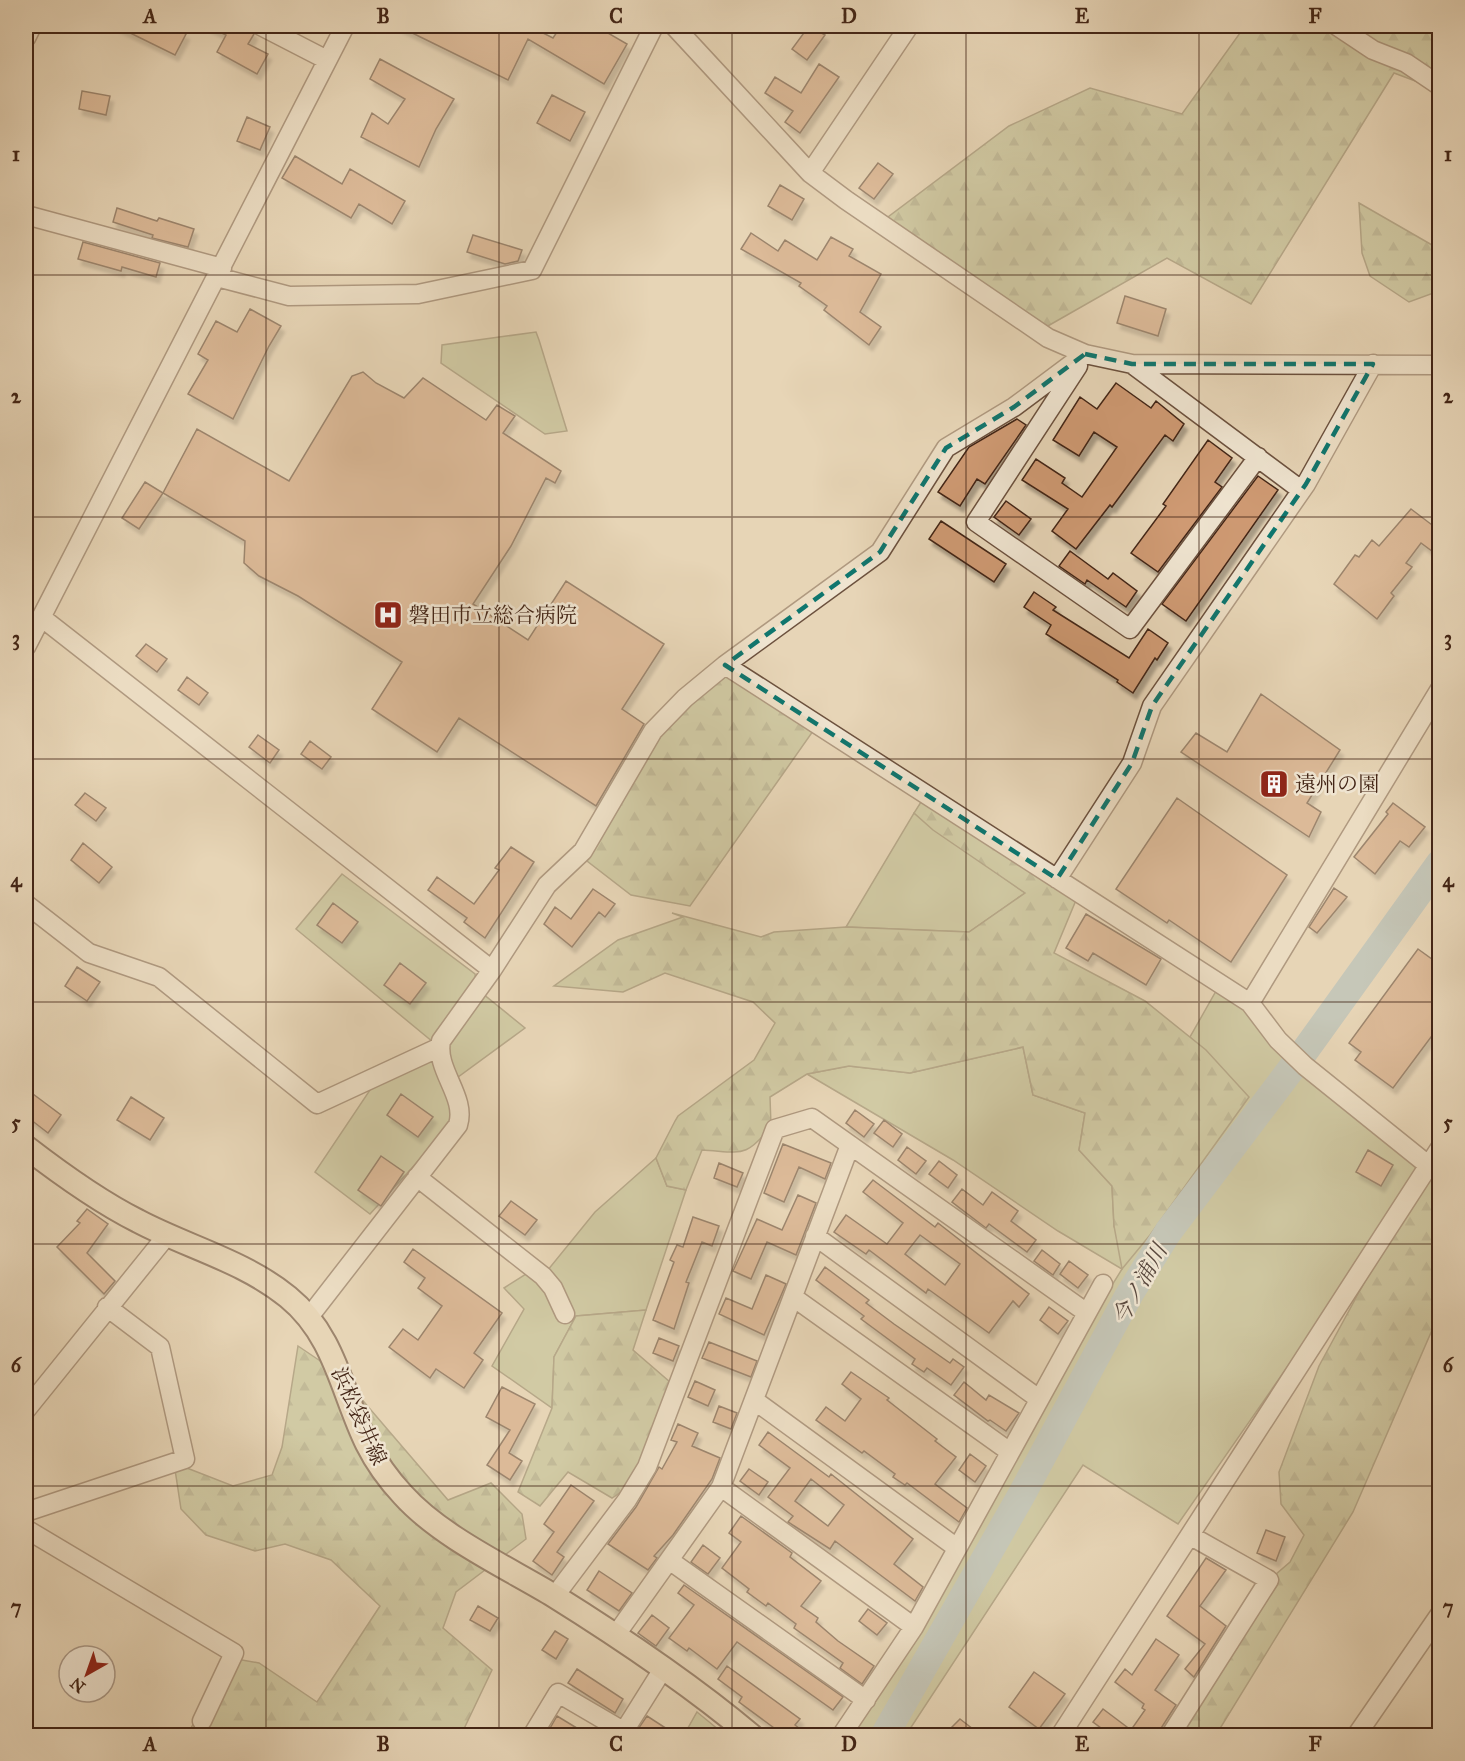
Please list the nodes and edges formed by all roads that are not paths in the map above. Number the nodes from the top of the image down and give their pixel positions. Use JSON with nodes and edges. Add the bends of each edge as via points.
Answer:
{"nodes":[{"id":1,"x":32,"y":26,"type":"edge"},
{"id":2,"x":261,"y":26,"type":"edge"},
{"id":3,"x":345,"y":26,"type":"edge"},
{"id":4,"x":654,"y":26,"type":"edge"},
{"id":5,"x":674,"y":26,"type":"edge"},
{"id":6,"x":909,"y":26,"type":"edge"},
{"id":7,"x":1342,"y":27,"type":"edge"},
{"id":8,"x":26,"y":38,"type":"edge"},
{"id":9,"x":327,"y":60,"type":"junction"},
{"id":10,"x":1440,"y":86,"type":"edge"},
{"id":11,"x":810,"y":173,"type":"junction"},
{"id":12,"x":26,"y":215,"type":"edge"},
{"id":13,"x":220,"y":272,"type":"junction"},
{"id":14,"x":1085,"y":354,"type":"junction"},
{"id":15,"x":1132,"y":364,"type":"junction"},
{"id":16,"x":1373,"y":364,"type":"junction"},
{"id":17,"x":1440,"y":365,"type":"edge"},
{"id":18,"x":1258,"y":457,"type":"junction"},
{"id":19,"x":1301,"y":490,"type":"junction"},
{"id":20,"x":41,"y":617,"type":"junction"},
{"id":21,"x":26,"y":647,"type":"edge"},
{"id":22,"x":725,"y":665,"type":"junction"},
{"id":23,"x":1440,"y":689,"type":"edge"},
{"id":24,"x":1058,"y":879,"type":"junction"},
{"id":25,"x":26,"y":904,"type":"edge"},
{"id":26,"x":492,"y":970,"type":"junction"},
{"id":27,"x":1250,"y":1003,"type":"junction"},
{"id":28,"x":440,"y":1047,"type":"junction"},
{"id":29,"x":849,"y":1145,"type":"junction"},
{"id":30,"x":26,"y":1147,"type":"edge"},
{"id":31,"x":1440,"y":1148,"type":"edge"},
{"id":32,"x":1428,"y":1165,"type":"junction"},
{"id":33,"x":417,"y":1177,"type":"junction"},
{"id":34,"x":168,"y":1234,"type":"junction"},
{"id":35,"x":815,"y":1236,"type":"junction"},
{"id":36,"x":1103,"y":1284,"type":"dead end"},
{"id":37,"x":793,"y":1297,"type":"junction"},
{"id":38,"x":107,"y":1308,"type":"junction"},
{"id":39,"x":1087,"y":1313,"type":"junction"},
{"id":40,"x":565,"y":1314,"type":"dead end"},
{"id":41,"x":309,"y":1317,"type":"junction"},
{"id":42,"x":1039,"y":1399,"type":"junction"},
{"id":43,"x":754,"y":1400,"type":"junction"},
{"id":44,"x":26,"y":1410,"type":"edge"},
{"id":45,"x":1010,"y":1452,"type":"junction"},
{"id":46,"x":721,"y":1487,"type":"junction"},
{"id":47,"x":26,"y":1512,"type":"edge"},
{"id":48,"x":26,"y":1529,"type":"edge"},
{"id":49,"x":1191,"y":1536,"type":"junction"},
{"id":50,"x":957,"y":1548,"type":"junction"},
{"id":51,"x":669,"y":1560,"type":"junction"},
{"id":52,"x":554,"y":1596,"type":"junction"},
{"id":53,"x":1440,"y":1614,"type":"edge"},
{"id":54,"x":914,"y":1627,"type":"junction"},
{"id":55,"x":615,"y":1636,"type":"junction"},
{"id":56,"x":663,"y":1669,"type":"junction"},
{"id":57,"x":866,"y":1700,"type":"junction"},
{"id":58,"x":202,"y":1721,"type":"dead end"},
{"id":59,"x":622,"y":1733,"type":"edge"},
{"id":60,"x":532,"y":1736,"type":"edge"},
{"id":61,"x":752,"y":1736,"type":"edge"},
{"id":62,"x":841,"y":1736,"type":"edge"},
{"id":63,"x":1060,"y":1736,"type":"edge"},
{"id":64,"x":1170,"y":1736,"type":"edge"},
{"id":65,"x":1356,"y":1736,"type":"edge"}],
"edges":[{"from":1,"to":8,"type":"street"},
{"from":2,"to":9,"type":"street"},
{"from":3,"to":9,"type":"street"},
{"from":4,"to":13,"type":"street","via":[[532,270],[406,294],[289,296]]},
{"from":5,"to":11,"type":"street"},
{"from":6,"to":11,"type":"street"},
{"from":7,"to":10,"type":"street","via":[[1373,50],[1406,63]]},
{"from":9,"to":13,"type":"street"},
{"from":11,"to":14,"type":"street","via":[[1048,338]]},
{"from":12,"to":13,"type":"street"},
{"from":13,"to":20,"type":"street"},
{"from":14,"to":15,"type":"street"},
{"from":14,"to":18,"type":"street","via":[[976,522],[1130,629]]},
{"from":14,"to":22,"type":"street","via":[[1014,407],[946,448],[880,552]]},
{"from":15,"to":16,"type":"street"},
{"from":15,"to":18,"type":"street"},
{"from":16,"to":17,"type":"street"},
{"from":16,"to":19,"type":"street"},
{"from":18,"to":19,"type":"street"},
{"from":19,"to":24,"type":"street","via":[[1152,706],[1132,763]]},
{"from":20,"to":21,"type":"street"},
{"from":20,"to":26,"type":"street"},
{"from":22,"to":24,"type":"street"},
{"from":22,"to":26,"type":"street","via":[[653,731],[583,851],[547,885]]},
{"from":23,"to":27,"type":"street"},
{"from":24,"to":27,"type":"street"},
{"from":25,"to":28,"type":"street","via":[[89,953],[159,977],[317,1104]]},
{"from":26,"to":28,"type":"street"},
{"from":27,"to":32,"type":"street","via":[[1278,1040],[1305,1066]]},
{"from":28,"to":33,"type":"street","via":[[438,1054],[461,1114],[458,1125]]},
{"from":29,"to":35,"type":"street"},
{"from":29,"to":39,"type":"street"},
{"from":29,"to":52,"type":"street","via":[[812,1118],[775,1129],[647,1467],[627,1500]]},
{"from":30,"to":34,"type":"main road","name":"浜松袋井線","via":[[102,1202]]},
{"from":31,"to":32,"type":"street"},
{"from":32,"to":49,"type":"street"},
{"from":33,"to":40,"type":"street","via":[[543,1276],[554,1288]]},
{"from":33,"to":41,"type":"street"},
{"from":34,"to":38,"type":"street"},
{"from":34,"to":41,"type":"main road","name":"浜松袋井線","via":[[269,1283]]},
{"from":35,"to":37,"type":"street"},
{"from":35,"to":42,"type":"street"},
{"from":36,"to":39,"type":"street"},
{"from":37,"to":43,"type":"street"},
{"from":37,"to":45,"type":"street"},
{"from":38,"to":44,"type":"street"},
{"from":38,"to":47,"type":"street","via":[[160,1347],[185,1460]]},
{"from":39,"to":42,"type":"street"},
{"from":41,"to":52,"type":"main road","name":"浜松袋井線","via":[[337,1367],[367,1444],[404,1497],[456,1537]]},
{"from":42,"to":45,"type":"street"},
{"from":43,"to":46,"type":"street"},
{"from":43,"to":50,"type":"street"},
{"from":45,"to":50,"type":"street"},
{"from":46,"to":51,"type":"street"},
{"from":46,"to":54,"type":"street"},
{"from":48,"to":58,"type":"street","via":[[234,1653]]},
{"from":49,"to":63,"type":"street"},
{"from":49,"to":64,"type":"street","via":[[1269,1580]]},
{"from":50,"to":54,"type":"street"},
{"from":51,"to":55,"type":"street"},
{"from":51,"to":57,"type":"street"},
{"from":52,"to":55,"type":"main road","name":"浜松袋井線"},
{"from":53,"to":65,"type":"street"},
{"from":54,"to":57,"type":"street"},
{"from":55,"to":56,"type":"main road","name":"浜松袋井線"},
{"from":56,"to":59,"type":"street"},
{"from":56,"to":61,"type":"main road","name":"浜松袋井線"},
{"from":57,"to":62,"type":"street"},
{"from":59,"to":60,"type":"street","via":[[558,1693]]}]}
